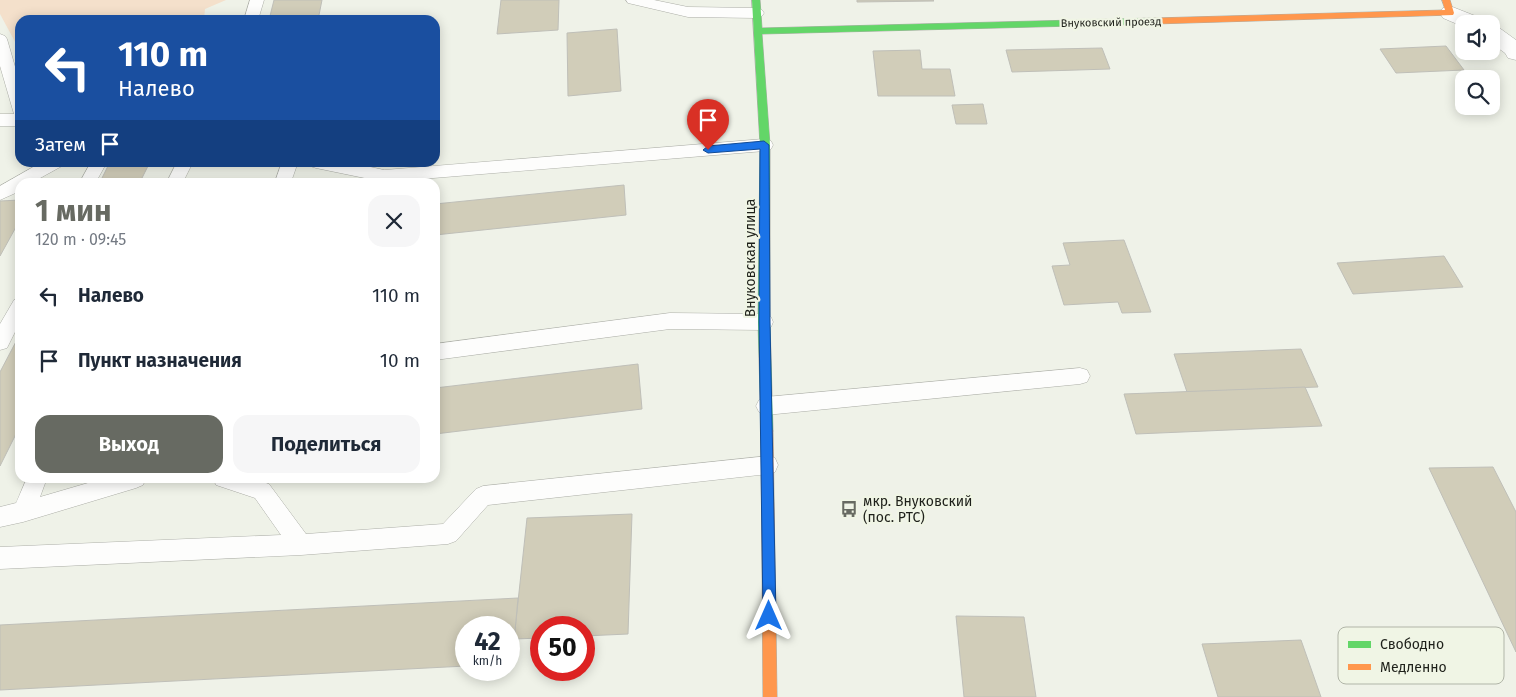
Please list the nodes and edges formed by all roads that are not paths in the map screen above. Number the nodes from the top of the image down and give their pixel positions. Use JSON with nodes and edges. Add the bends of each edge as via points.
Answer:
{"nodes":[{"id":1,"x":257,"y":0,"type":"edge"},
{"id":2,"x":633,"y":0,"type":"edge"},
{"id":3,"x":757,"y":6,"type":"edge"},
{"id":4,"x":1448,"y":7,"type":"edge"},
{"id":5,"x":252,"y":15,"type":"edge"},
{"id":6,"x":1461,"y":15,"type":"edge"},
{"id":7,"x":758,"y":31,"type":"junction"},
{"id":8,"x":0,"y":39,"type":"edge"},
{"id":9,"x":1500,"y":39,"type":"edge"},
{"id":10,"x":1516,"y":53,"type":"edge"},
{"id":11,"x":15,"y":94,"type":"edge"},
{"id":12,"x":0,"y":120,"type":"edge"},
{"id":13,"x":15,"y":120,"type":"edge"},
{"id":14,"x":764,"y":145,"type":"junction"},
{"id":15,"x":47,"y":167,"type":"edge"},
{"id":16,"x":96,"y":167,"type":"edge"},
{"id":17,"x":340,"y":167,"type":"edge"},
{"id":18,"x":29,"y":178,"type":"edge"},
{"id":19,"x":90,"y":178,"type":"edge"},
{"id":20,"x":15,"y":186,"type":"edge"},
{"id":21,"x":0,"y":194,"type":"edge"},
{"id":22,"x":15,"y":315,"type":"edge"},
{"id":23,"x":764,"y":322,"type":"junction"},
{"id":24,"x":0,"y":342,"type":"edge"},
{"id":25,"x":440,"y":351,"type":"edge"},
{"id":26,"x":1080,"y":376,"type":"dead end"},
{"id":27,"x":766,"y":406,"type":"junction"},
{"id":28,"x":768,"y":465,"type":"junction"},
{"id":29,"x":35,"y":483,"type":"edge"},
{"id":30,"x":119,"y":483,"type":"edge"},
{"id":31,"x":238,"y":483,"type":"edge"},
{"id":32,"x":23,"y":512,"type":"junction"},
{"id":33,"x":0,"y":517,"type":"edge"},
{"id":34,"x":301,"y":545,"type":"junction"},
{"id":35,"x":0,"y":558,"type":"edge"},
{"id":36,"x":770,"y":697,"type":"edge"}],
"edges":[{"from":1,"to":5,"type":"lane"},
{"from":2,"to":3,"type":"lane","via":[[688,12]]},
{"from":3,"to":7,"type":"street","name":"Внуковская улица"},
{"from":4,"to":6,"type":"street"},
{"from":4,"to":7,"type":"street","name":"Внуковский проезд"},
{"from":7,"to":14,"type":"street","name":"Внуковская улица"},
{"from":8,"to":11,"type":"lane"},
{"from":9,"to":10,"type":"street"},
{"from":12,"to":13,"type":"lane"},
{"from":14,"to":17,"type":"lane","via":[[384,176]]},
{"from":14,"to":23,"type":"street","name":"Внуковская улица"},
{"from":15,"to":18,"type":"lane"},
{"from":16,"to":19,"type":"lane"},
{"from":20,"to":21,"type":"lane"},
{"from":22,"to":24,"type":"lane"},
{"from":23,"to":25,"type":"lane","via":[[670,321]]},
{"from":23,"to":27,"type":"street","name":"Внуковская улица"},
{"from":26,"to":27,"type":"lane"},
{"from":27,"to":28,"type":"street","name":"Внуковская улица"},
{"from":28,"to":34,"type":"lane","via":[[483,496],[448,534]]},
{"from":28,"to":36,"type":"street","name":"Внуковская улица"},
{"from":29,"to":32,"type":"lane"},
{"from":30,"to":32,"type":"lane"},
{"from":31,"to":34,"type":"lane","via":[[262,491]]},
{"from":32,"to":33,"type":"lane"},
{"from":34,"to":35,"type":"lane"}]}
